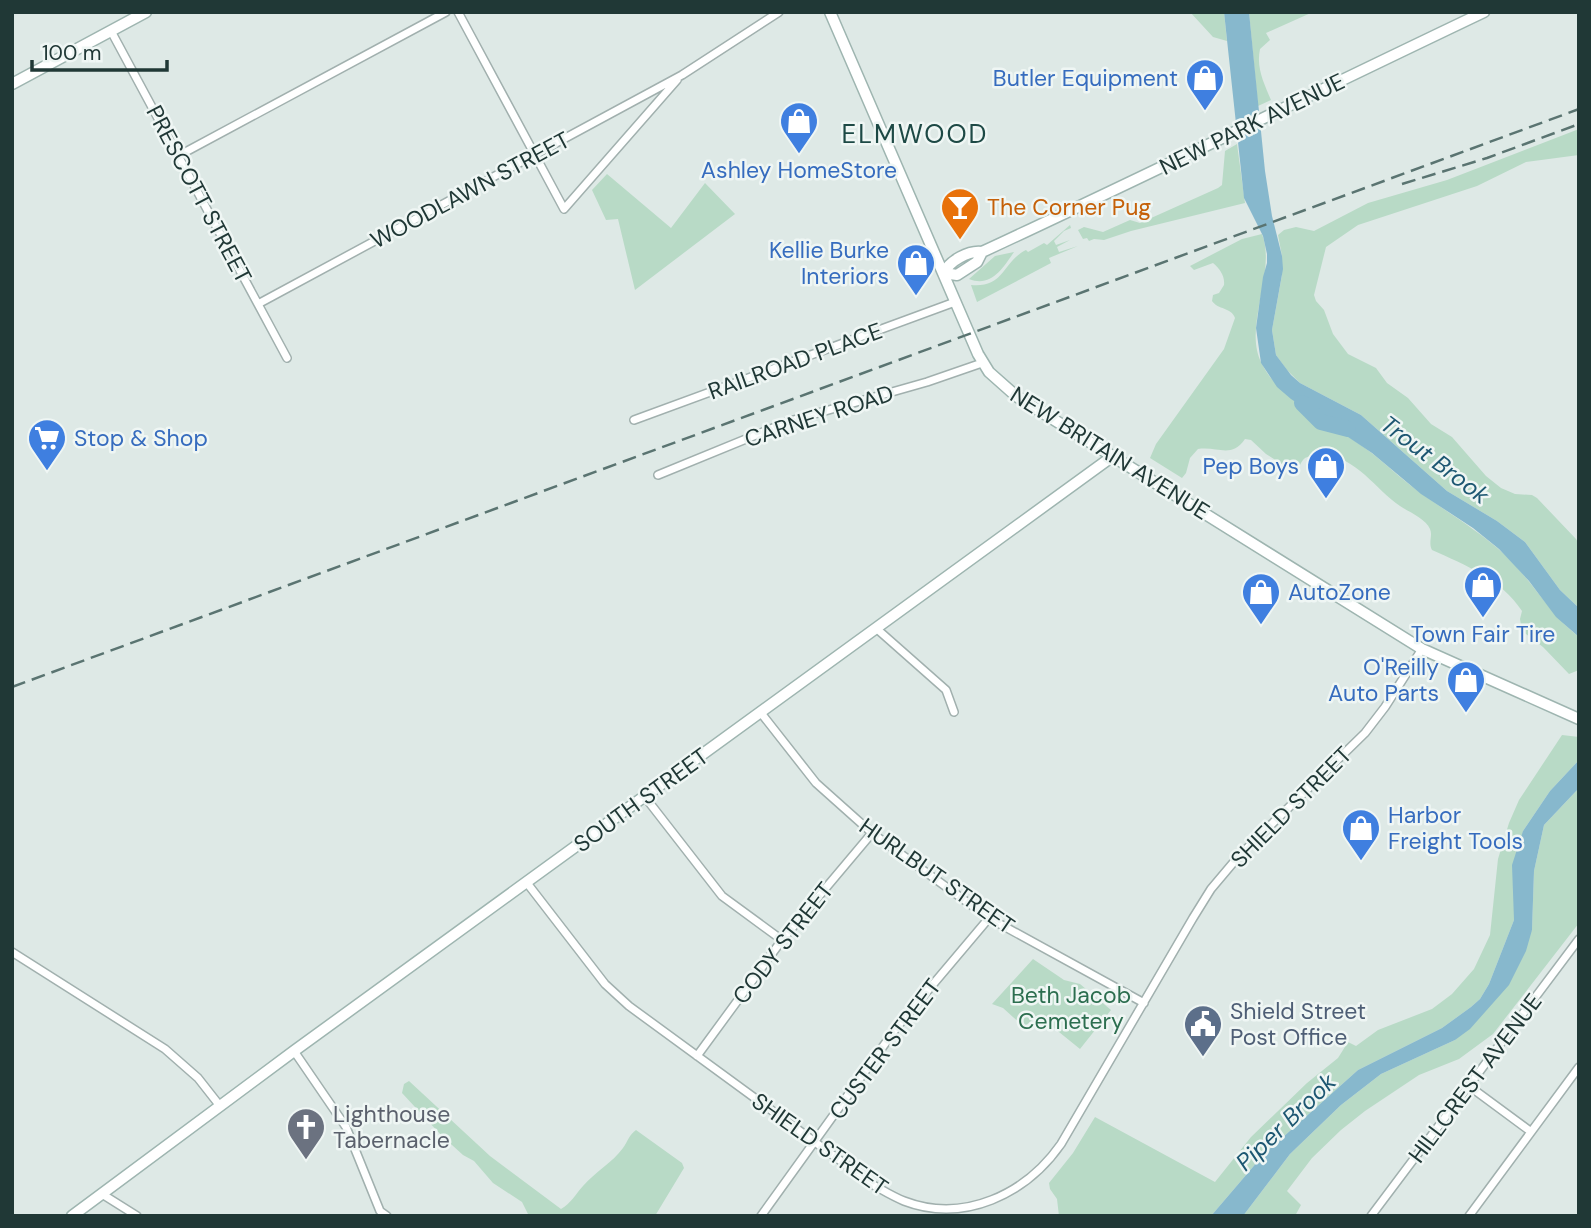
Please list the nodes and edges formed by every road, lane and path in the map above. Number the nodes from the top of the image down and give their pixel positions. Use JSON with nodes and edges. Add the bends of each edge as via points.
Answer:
{"nodes":[{"id":1,"x":146,"y":12,"type":"edge"},
{"id":2,"x":446,"y":12,"type":"edge"},
{"id":3,"x":458,"y":12,"type":"edge"},
{"id":4,"x":779,"y":12,"type":"edge"},
{"id":5,"x":830,"y":12,"type":"edge"},
{"id":6,"x":1484,"y":12,"type":"edge"},
{"id":7,"x":111,"y":31,"type":"junction"},
{"id":8,"x":682,"y":75,"type":"junction"},
{"id":9,"x":12,"y":84,"type":"edge"},
{"id":10,"x":535,"y":155,"type":"junction"},
{"id":11,"x":178,"y":156,"type":"junction"},
{"id":12,"x":944,"y":273,"type":"junction"},
{"id":13,"x":955,"y":302,"type":"junction"},
{"id":14,"x":258,"y":304,"type":"junction"},
{"id":15,"x":287,"y":358,"type":"dead end"},
{"id":16,"x":982,"y":363,"type":"junction"},
{"id":17,"x":634,"y":420,"type":"dead end"},
{"id":18,"x":1113,"y":456,"type":"junction"},
{"id":19,"x":658,"y":475,"type":"dead end"},
{"id":20,"x":877,"y":629,"type":"junction"},
{"id":21,"x":1422,"y":649,"type":"junction"},
{"id":22,"x":954,"y":712,"type":"dead end"},
{"id":23,"x":761,"y":713,"type":"junction"},
{"id":24,"x":1579,"y":719,"type":"edge"},
{"id":25,"x":645,"y":797,"type":"junction"},
{"id":26,"x":872,"y":833,"type":"junction"},
{"id":27,"x":527,"y":883,"type":"junction"},
{"id":28,"x":989,"y":918,"type":"junction"},
{"id":29,"x":1579,"y":939,"type":"edge"},
{"id":30,"x":782,"y":940,"type":"junction"},
{"id":31,"x":12,"y":952,"type":"edge"},
{"id":32,"x":1144,"y":1003,"type":"junction"},
{"id":33,"x":294,"y":1051,"type":"junction"},
{"id":34,"x":697,"y":1056,"type":"junction"},
{"id":35,"x":1579,"y":1067,"type":"edge"},
{"id":36,"x":1469,"y":1086,"type":"junction"},
{"id":37,"x":220,"y":1106,"type":"junction"},
{"id":38,"x":1530,"y":1131,"type":"junction"},
{"id":39,"x":815,"y":1143,"type":"junction"},
{"id":40,"x":102,"y":1194,"type":"junction"},
{"id":41,"x":72,"y":1216,"type":"edge"},
{"id":42,"x":137,"y":1216,"type":"edge"},
{"id":43,"x":387,"y":1216,"type":"edge"},
{"id":44,"x":761,"y":1216,"type":"edge"},
{"id":45,"x":1371,"y":1216,"type":"edge"},
{"id":46,"x":1469,"y":1216,"type":"edge"}],
"edges":[{"from":1,"to":7,"type":"main road"},
{"from":2,"to":11,"type":"street"},
{"from":3,"to":10,"type":"street"},
{"from":4,"to":8,"type":"street","name":"WOODLAWN STREET"},
{"from":5,"to":12,"type":"main road","name":"NEW BRITAIN AVENUE"},
{"from":6,"to":12,"type":"main road","name":"NEW PARK AVENUE","via":[[982,252],[977,262],[957,275]]},
{"from":7,"to":9,"type":"main road"},
{"from":7,"to":11,"type":"street","name":"PRESCOTT STREET"},
{"from":8,"to":10,"type":"street","name":"WOODLAWN STREET"},
{"from":8,"to":10,"type":"street","name":"WOODLAWN STREET","via":[[564,209]]},
{"from":10,"to":14,"type":"street","name":"WOODLAWN STREET"},
{"from":11,"to":14,"type":"street","name":"PRESCOTT STREET"},
{"from":12,"to":13,"type":"main road","name":"NEW BRITAIN AVENUE"},
{"from":13,"to":16,"type":"main road","name":"NEW BRITAIN AVENUE"},
{"from":13,"to":17,"type":"street","name":"RAILROAD PLACE"},
{"from":14,"to":15,"type":"street","name":"PRESCOTT STREET"},
{"from":16,"to":18,"type":"main road","name":"NEW BRITAIN AVENUE","via":[[1016,396]]},
{"from":16,"to":19,"type":"street","name":"CARNEY ROAD","via":[[790,421]]},
{"from":18,"to":20,"type":"main road","name":"SOUTH STREET"},
{"from":18,"to":21,"type":"main road","name":"NEW BRITAIN AVENUE"},
{"from":20,"to":22,"type":"street","via":[[946,690]]},
{"from":20,"to":23,"type":"main road","name":"SOUTH STREET"},
{"from":21,"to":24,"type":"main road","name":"NEW BRITAIN AVENUE"},
{"from":21,"to":32,"type":"street","name":"SHIELD STREET","via":[[1365,733],[1248,847],[1212,889]]},
{"from":23,"to":25,"type":"main road","name":"SOUTH STREET"},
{"from":23,"to":26,"type":"street","name":"HURLBUT STREET","via":[[816,783]]},
{"from":25,"to":27,"type":"main road","name":"SOUTH STREET"},
{"from":25,"to":30,"type":"street","via":[[722,896]]},
{"from":26,"to":28,"type":"street","name":"HURLBUT STREET"},
{"from":26,"to":30,"type":"street","name":"CODY STREET"},
{"from":27,"to":33,"type":"main road","name":"SOUTH STREET"},
{"from":27,"to":34,"type":"street","name":"SHIELD STREET","via":[[606,984]]},
{"from":28,"to":32,"type":"street","name":"HURLBUT STREET"},
{"from":28,"to":39,"type":"street","name":"CUSTER STREET","via":[[897,1027]]},
{"from":29,"to":36,"type":"street","name":"HILLCREST AVENUE"},
{"from":30,"to":34,"type":"street","name":"CODY STREET"},
{"from":31,"to":37,"type":"street","via":[[165,1049],[198,1078]]},
{"from":32,"to":39,"type":"street","name":"SHIELD STREET","via":[[1046,1165],[997,1199],[939,1209],[905,1201],[875,1186]]},
{"from":33,"to":37,"type":"main road","name":"SOUTH STREET"},
{"from":33,"to":43,"type":"street","via":[[346,1127],[380,1211]]},
{"from":34,"to":39,"type":"street","name":"SHIELD STREET"},
{"from":35,"to":38,"type":"street"},
{"from":36,"to":38,"type":"street"},
{"from":36,"to":45,"type":"street","name":"HILLCREST AVENUE"},
{"from":37,"to":40,"type":"main road","name":"SOUTH STREET"},
{"from":38,"to":46,"type":"street"},
{"from":39,"to":44,"type":"street","name":"CUSTER STREET"},
{"from":40,"to":41,"type":"main road","name":"SOUTH STREET"},
{"from":40,"to":42,"type":"street"}]}
